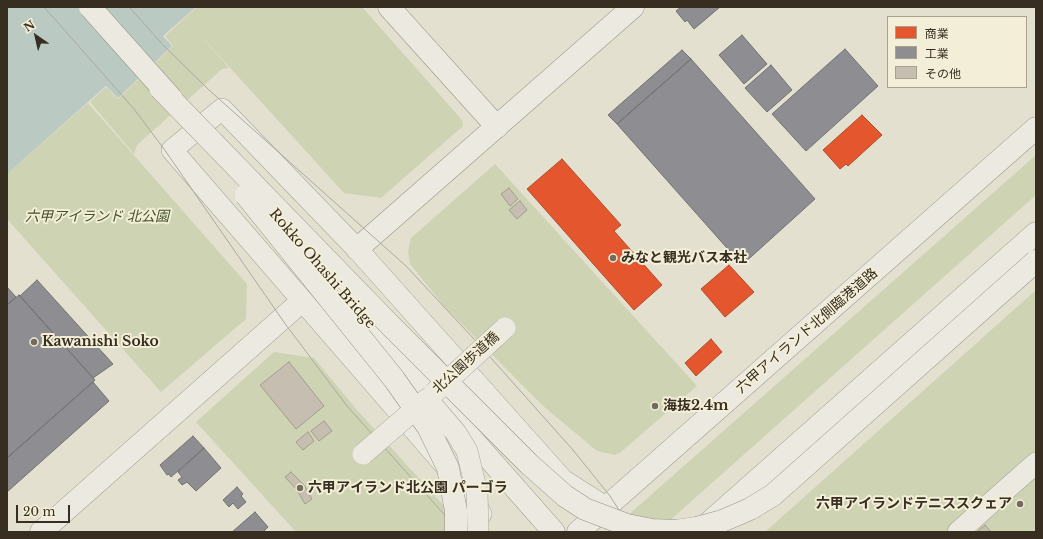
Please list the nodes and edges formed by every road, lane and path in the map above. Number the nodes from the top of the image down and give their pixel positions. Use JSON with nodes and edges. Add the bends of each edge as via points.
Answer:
{"nodes":[{"id":1,"x":89,"y":7,"type":"edge"},
{"id":2,"x":389,"y":7,"type":"edge"},
{"id":3,"x":633,"y":7,"type":"edge"},
{"id":4,"x":160,"y":88,"type":"junction"},
{"id":5,"x":497,"y":127,"type":"junction"},
{"id":6,"x":1036,"y":128,"type":"edge"},
{"id":7,"x":1036,"y":234,"type":"edge"},
{"id":8,"x":357,"y":249,"type":"junction"},
{"id":9,"x":1036,"y":261,"type":"edge"},
{"id":10,"x":302,"y":301,"type":"junction"},
{"id":11,"x":505,"y":328,"type":"dead end"},
{"id":12,"x":428,"y":399,"type":"junction"},
{"id":13,"x":363,"y":454,"type":"dead end"},
{"id":14,"x":1036,"y":463,"type":"edge"},
{"id":15,"x":606,"y":508,"type":"junction"},
{"id":16,"x":41,"y":532,"type":"edge"},
{"id":17,"x":456,"y":532,"type":"edge"},
{"id":18,"x":478,"y":532,"type":"edge"},
{"id":19,"x":486,"y":532,"type":"edge"},
{"id":20,"x":554,"y":532,"type":"edge"},
{"id":21,"x":578,"y":532,"type":"edge"},
{"id":22,"x":698,"y":532,"type":"edge"},
{"id":23,"x":958,"y":532,"type":"edge"}],
"edges":[{"from":1,"to":4,"type":"street","name":"Rokko Ohashi Bridge","bridge":true},
{"from":1,"to":20,"type":"street","name":"Rokko Ohashi Bridge","bridge":true},
{"from":2,"to":5,"type":"street"},
{"from":3,"to":5,"type":"street"},
{"from":4,"to":9,"type":"street","bridge":true,"via":[[529,464],[585,509],[627,525],[652,530],[676,531],[722,521],[750,509],[773,495]]},
{"from":4,"to":17,"type":"street","bridge":true,"via":[[373,353],[428,427],[448,468],[456,511]]},
{"from":5,"to":8,"type":"street"},
{"from":6,"to":15,"type":"street","name":"六甲アイランド北側臨港道路"},
{"from":7,"to":22,"type":"street"},
{"from":8,"to":10,"type":"street","via":[[222,109],[172,150]]},
{"from":8,"to":15,"type":"street","via":[[563,480]]},
{"from":10,"to":16,"type":"street"},
{"from":10,"to":19,"type":"street","via":[[472,497],[481,514]]},
{"from":11,"to":12,"type":"street","name":"北公園歩道橋","bridge":true},
{"from":12,"to":13,"type":"street","name":"北公園歩道橋","bridge":true},
{"from":12,"to":18,"type":"street","name":"北公園歩道橋","bridge":true,"via":[[467,451],[477,492]]},
{"from":14,"to":23,"type":"street"},
{"from":15,"to":21,"type":"street","name":"六甲アイランド北側臨港道路"}]}
